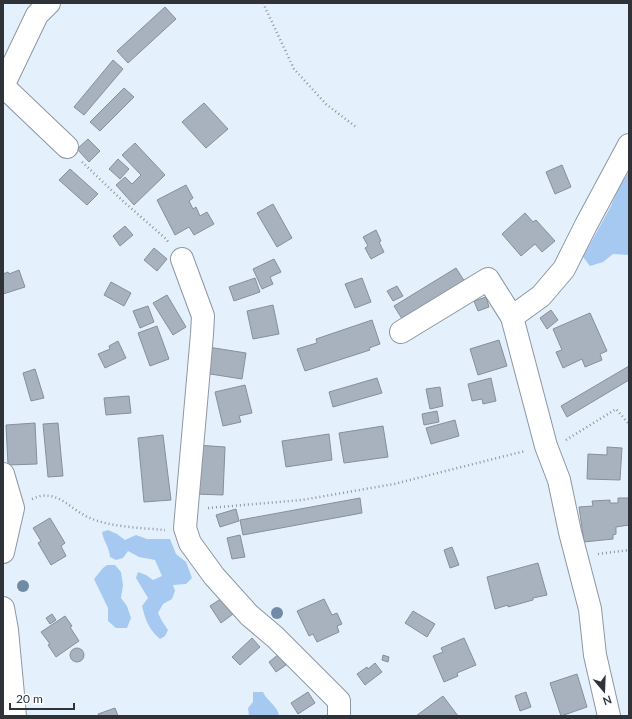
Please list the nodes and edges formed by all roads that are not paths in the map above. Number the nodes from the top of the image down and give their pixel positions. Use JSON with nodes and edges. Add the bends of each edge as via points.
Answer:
{"nodes":[{"id":1,"x":49,"y":3,"type":"edge"},
{"id":2,"x":3,"y":86,"type":"edge"},
{"id":3,"x":629,"y":145,"type":"edge"},
{"id":4,"x":67,"y":147,"type":"road end"},
{"id":5,"x":182,"y":259,"type":"road end"},
{"id":6,"x":512,"y":317,"type":"junction"},
{"id":7,"x":401,"y":332,"type":"dead end"},
{"id":8,"x":3,"y":474,"type":"edge"},
{"id":9,"x":3,"y":552,"type":"edge"},
{"id":10,"x":3,"y":608,"type":"edge"},
{"id":11,"x":339,"y":709,"type":"edge"},
{"id":12,"x":15,"y":716,"type":"edge"},
{"id":13,"x":610,"y":716,"type":"edge"}],
"edges":[{"from":1,"to":2,"type":"street","via":[[37,15]]},
{"from":2,"to":4,"type":"street"},
{"from":3,"to":6,"type":"street","via":[[564,270],[541,296]]},
{"from":5,"to":11,"type":"street","via":[[203,316],[186,519],[190,543],[214,576],[249,615],[275,637]]},
{"from":6,"to":7,"type":"street","via":[[488,280]]},
{"from":6,"to":13,"type":"street","via":[[546,446],[559,480],[590,609],[595,655]]},
{"from":8,"to":9,"type":"street","via":[[12,508]]},
{"from":10,"to":12,"type":"street"}]}
